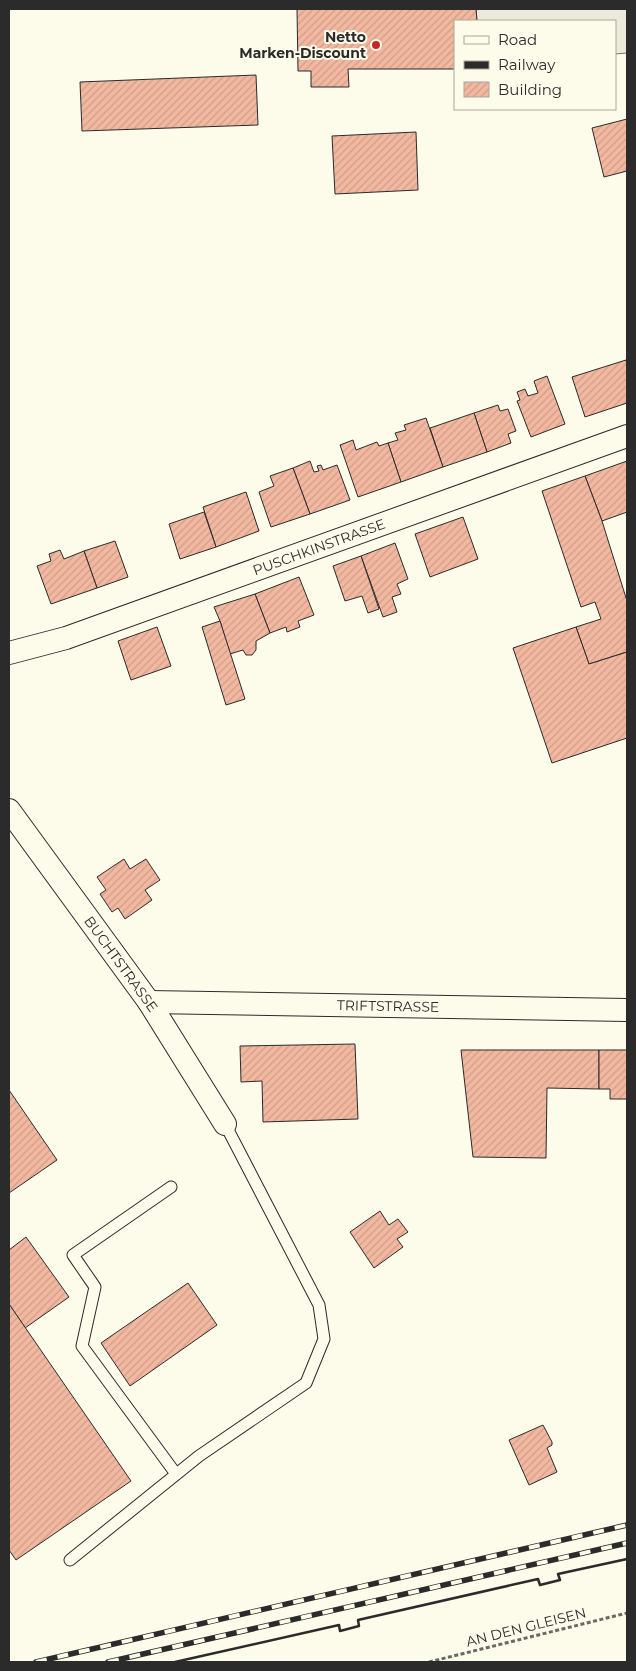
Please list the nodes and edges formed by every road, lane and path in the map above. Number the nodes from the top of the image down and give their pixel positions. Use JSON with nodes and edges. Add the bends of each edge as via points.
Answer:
{"nodes":[{"id":1,"x":627,"y":436,"type":"edge"},
{"id":2,"x":9,"y":653,"type":"edge"},
{"id":3,"x":9,"y":810,"type":"edge"},
{"id":4,"x":149,"y":1002,"type":"junction"},
{"id":5,"x":627,"y":1010,"type":"edge"},
{"id":6,"x":225,"y":1124,"type":"joint"},
{"id":7,"x":171,"y":1188,"type":"dead end"},
{"id":8,"x":176,"y":1474,"type":"junction"},
{"id":9,"x":70,"y":1560,"type":"dead end"},
{"id":10,"x":627,"y":1613,"type":"edge"},
{"id":11,"x":430,"y":1662,"type":"edge"}],
"edges":[{"from":1,"to":2,"type":"street","name":"PUSCHKINSTRASSE","via":[[66,638]]},
{"from":3,"to":4,"type":"street","name":"BUCHTSTRASSE"},
{"from":4,"to":5,"type":"street","name":"TRIFTSTRASSE"},
{"from":4,"to":6,"type":"street","name":"BUCHTSTRASSE"},
{"from":6,"to":8,"type":"lane","via":[[319,1306],[324,1339],[306,1383]]},
{"from":7,"to":8,"type":"lane","via":[[73,1255],[95,1287],[82,1346]]},
{"from":8,"to":9,"type":"lane"},
{"from":10,"to":11,"type":"path","name":"AN DEN GLEISEN"}]}
